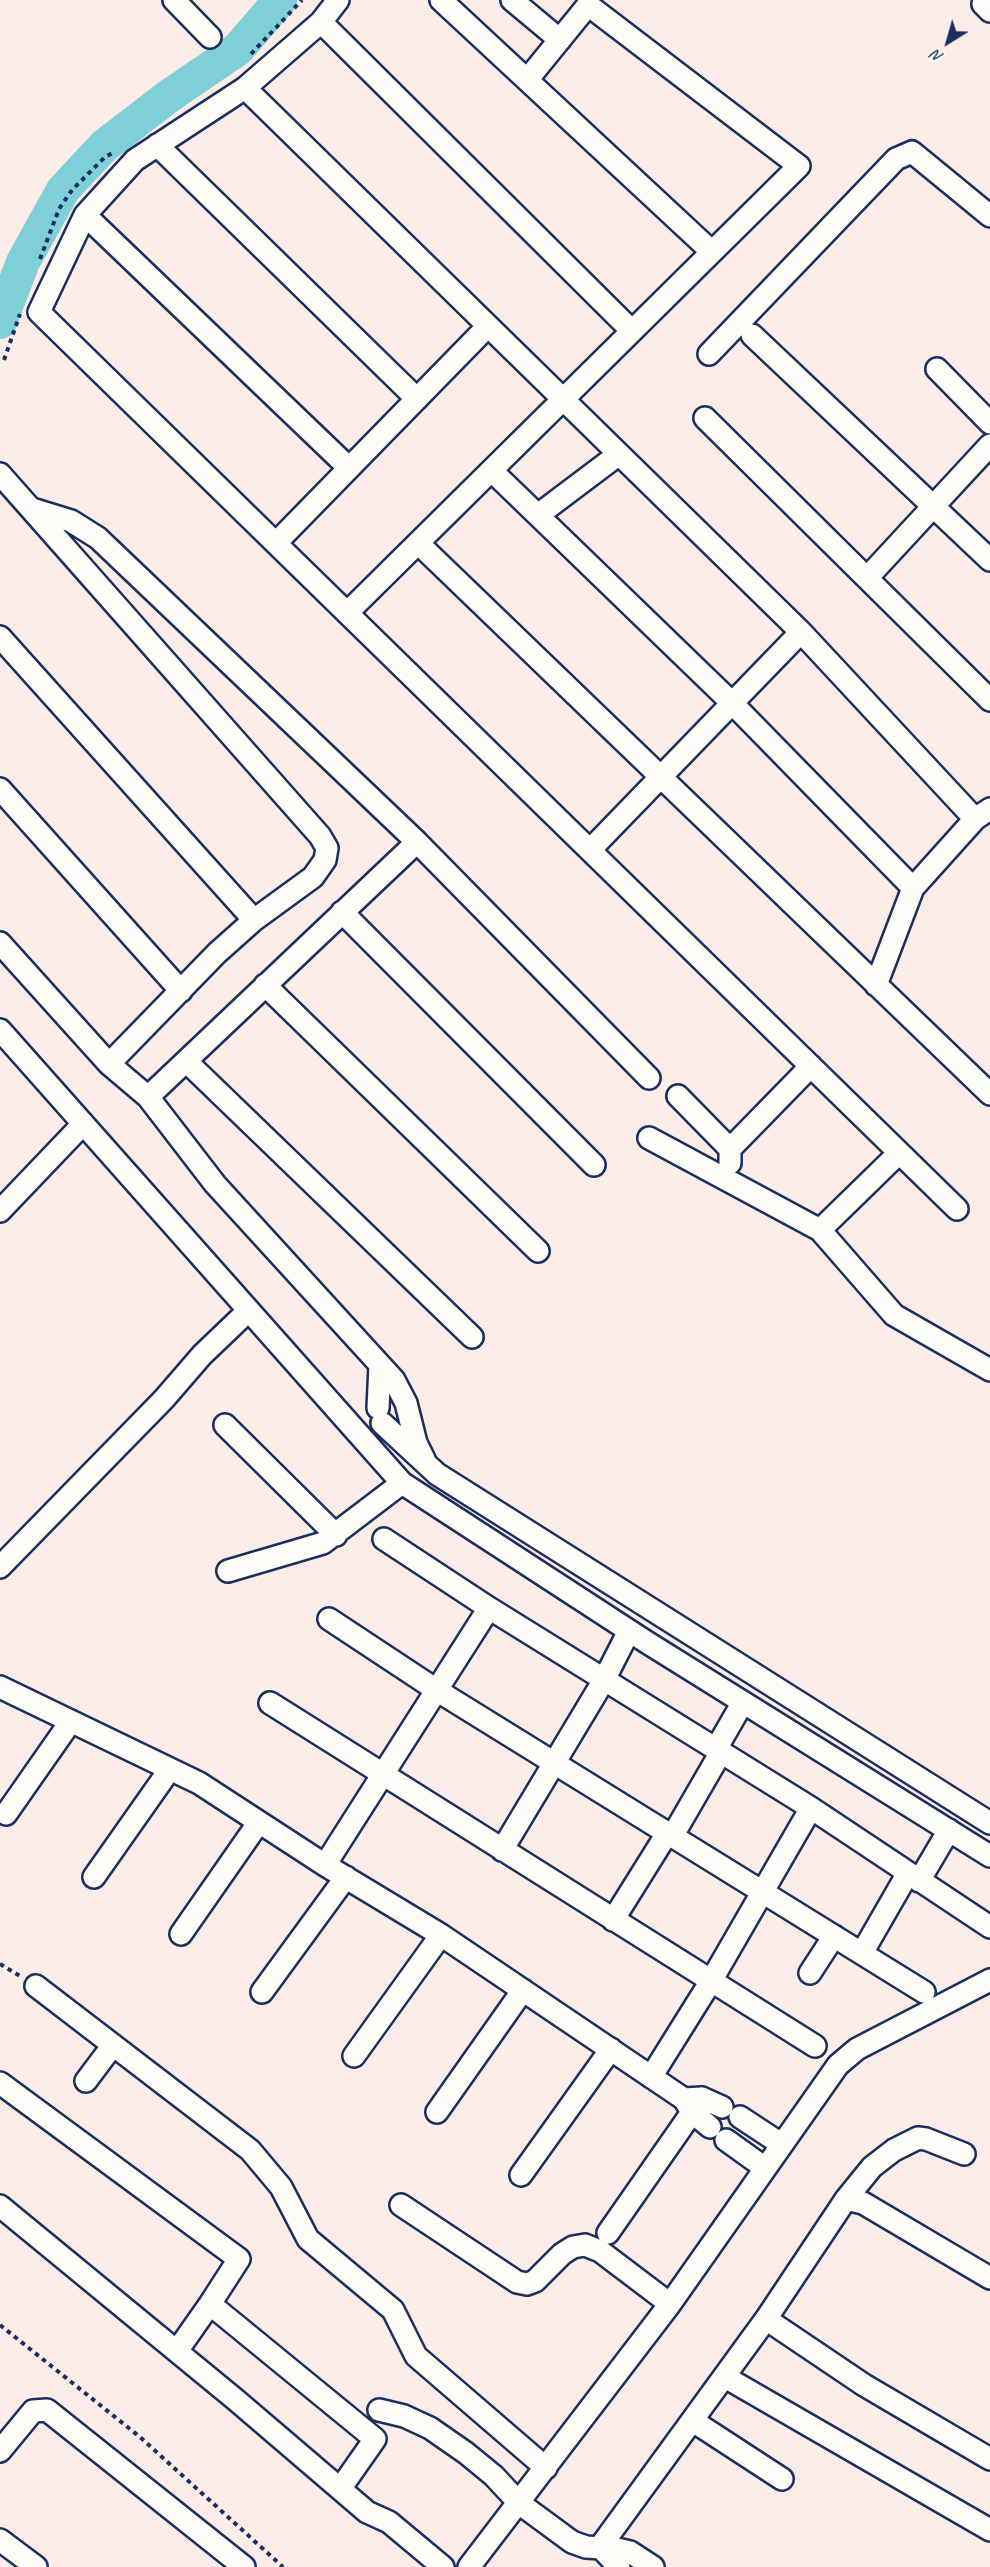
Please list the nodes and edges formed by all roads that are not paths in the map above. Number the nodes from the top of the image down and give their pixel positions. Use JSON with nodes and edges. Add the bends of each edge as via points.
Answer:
{"nodes":[{"id":1,"x":174,"y":0,"type":"edge"},
{"id":2,"x":338,"y":0,"type":"edge"},
{"id":3,"x":441,"y":0,"type":"edge"},
{"id":4,"x":513,"y":0,"type":"edge"},
{"id":5,"x":321,"y":22,"type":"junction"},
{"id":6,"x":210,"y":37,"type":"dead end"},
{"id":7,"x":560,"y":40,"type":"junction"},
{"id":8,"x":527,"y":80,"type":"junction"},
{"id":9,"x":245,"y":88,"type":"junction"},
{"id":10,"x":158,"y":145,"type":"junction"},
{"id":11,"x":86,"y":215,"type":"junction"},
{"id":12,"x":990,"y":216,"type":"edge"},
{"id":13,"x":712,"y":252,"type":"junction"},
{"id":14,"x":488,"y":326,"type":"junction"},
{"id":15,"x":632,"y":331,"type":"junction"},
{"id":16,"x":752,"y":335,"type":"dead end"},
{"id":17,"x":709,"y":354,"type":"dead end"},
{"id":18,"x":937,"y":369,"type":"dead end"},
{"id":19,"x":417,"y":399,"type":"junction"},
{"id":20,"x":564,"y":399,"type":"junction"},
{"id":21,"x":705,"y":418,"type":"dead end"},
{"id":22,"x":990,"y":423,"type":"edge"},
{"id":23,"x":990,"y":445,"type":"edge"},
{"id":24,"x":619,"y":454,"type":"junction"},
{"id":25,"x":349,"y":468,"type":"junction"},
{"id":26,"x":492,"y":471,"type":"junction"},
{"id":27,"x":0,"y":474,"type":"edge"},
{"id":28,"x":933,"y":507,"type":"junction"},
{"id":29,"x":32,"y":509,"type":"junction"},
{"id":30,"x":537,"y":515,"type":"junction"},
{"id":31,"x":276,"y":543,"type":"junction"},
{"id":32,"x":418,"y":543,"type":"junction"},
{"id":33,"x":990,"y":560,"type":"edge"},
{"id":34,"x":867,"y":578,"type":"junction"},
{"id":35,"x":347,"y":613,"type":"junction"},
{"id":36,"x":801,"y":632,"type":"junction"},
{"id":37,"x":0,"y":637,"type":"edge"},
{"id":38,"x":990,"y":700,"type":"edge"},
{"id":39,"x":732,"y":703,"type":"junction"},
{"id":40,"x":659,"y":778,"type":"junction"},
{"id":41,"x":0,"y":789,"type":"edge"},
{"id":42,"x":982,"y":814,"type":"edge"},
{"id":43,"x":417,"y":842,"type":"junction"},
{"id":44,"x":590,"y":850,"type":"junction"},
{"id":45,"x":913,"y":888,"type":"junction"},
{"id":46,"x":342,"y":912,"type":"junction"},
{"id":47,"x":254,"y":920,"type":"junction"},
{"id":48,"x":0,"y":943,"type":"edge"},
{"id":49,"x":265,"y":985,"type":"junction"},
{"id":50,"x":876,"y":985,"type":"junction"},
{"id":51,"x":181,"y":991,"type":"junction"},
{"id":52,"x":0,"y":1030,"type":"edge"},
{"id":53,"x":186,"y":1061,"type":"junction"},
{"id":54,"x":109,"y":1064,"type":"junction"},
{"id":55,"x":811,"y":1066,"type":"junction"},
{"id":56,"x":649,"y":1078,"type":"dead end"},
{"id":57,"x":990,"y":1094,"type":"edge"},
{"id":58,"x":148,"y":1096,"type":"junction"},
{"id":59,"x":678,"y":1096,"type":"dead end"},
{"id":60,"x":83,"y":1124,"type":"junction"},
{"id":61,"x":649,"y":1138,"type":"dead end"},
{"id":62,"x":730,"y":1149,"type":"junction"},
{"id":63,"x":899,"y":1153,"type":"junction"},
{"id":64,"x":594,"y":1165,"type":"dead end"},
{"id":65,"x":729,"y":1181,"type":"junction"},
{"id":66,"x":957,"y":1209,"type":"dead end"},
{"id":67,"x":0,"y":1211,"type":"edge"},
{"id":68,"x":820,"y":1230,"type":"junction"},
{"id":69,"x":538,"y":1251,"type":"dead end"},
{"id":70,"x":248,"y":1311,"type":"junction"},
{"id":71,"x":472,"y":1337,"type":"dead end"},
{"id":72,"x":380,"y":1365,"type":"junction"},
{"id":73,"x":990,"y":1370,"type":"edge"},
{"id":74,"x":225,"y":1425,"type":"dead end"},
{"id":75,"x":424,"y":1461,"type":"junction"},
{"id":76,"x":402,"y":1483,"type":"junction"},
{"id":77,"x":336,"y":1535,"type":"junction"},
{"id":78,"x":384,"y":1539,"type":"dead end"},
{"id":79,"x":0,"y":1567,"type":"edge"},
{"id":80,"x":228,"y":1571,"type":"dead end"},
{"id":81,"x":489,"y":1608,"type":"junction"},
{"id":82,"x":329,"y":1619,"type":"dead end"},
{"id":83,"x":629,"y":1631,"type":"junction"},
{"id":84,"x":604,"y":1680,"type":"junction"},
{"id":85,"x":0,"y":1687,"type":"edge"},
{"id":86,"x":438,"y":1691,"type":"junction"},
{"id":87,"x":743,"y":1702,"type":"junction"},
{"id":88,"x":270,"y":1703,"type":"dead end"},
{"id":89,"x":71,"y":1721,"type":"junction"},
{"id":90,"x":718,"y":1751,"type":"junction"},
{"id":91,"x":554,"y":1761,"type":"junction"},
{"id":92,"x":170,"y":1769,"type":"junction"},
{"id":93,"x":382,"y":1776,"type":"junction"},
{"id":94,"x":811,"y":1808,"type":"junction"},
{"id":95,"x":6,"y":1814,"type":"dead end"},
{"id":96,"x":259,"y":1822,"type":"junction"},
{"id":97,"x":990,"y":1823,"type":"edge"},
{"id":98,"x":949,"y":1830,"type":"junction"},
{"id":99,"x":670,"y":1834,"type":"junction"},
{"id":100,"x":502,"y":1850,"type":"junction"},
{"id":101,"x":990,"y":1856,"type":"edge"},
{"id":102,"x":326,"y":1865,"type":"junction"},
{"id":103,"x":94,"y":1877,"type":"dead end"},
{"id":104,"x":346,"y":1877,"type":"junction"},
{"id":105,"x":914,"y":1877,"type":"junction"},
{"id":106,"x":764,"y":1892,"type":"junction"},
{"id":107,"x":613,"y":1920,"type":"junction"},
{"id":108,"x":990,"y":1927,"type":"edge"},
{"id":109,"x":180,"y":1934,"type":"dead end"},
{"id":110,"x":441,"y":1935,"type":"junction"},
{"id":111,"x":834,"y":1935,"type":"junction"},
{"id":112,"x":861,"y":1953,"type":"junction"},
{"id":113,"x":810,"y":1973,"type":"dead end"},
{"id":114,"x":711,"y":1981,"type":"junction"},
{"id":115,"x":36,"y":1986,"type":"dead end"},
{"id":116,"x":985,"y":1989,"type":"edge"},
{"id":117,"x":523,"y":1990,"type":"junction"},
{"id":118,"x":262,"y":1992,"type":"dead end"},
{"id":119,"x":924,"y":1992,"type":"dead end"},
{"id":120,"x":113,"y":2045,"type":"junction"},
{"id":121,"x":815,"y":2046,"type":"dead end"},
{"id":122,"x":610,"y":2049,"type":"junction"},
{"id":123,"x":354,"y":2056,"type":"dead end"},
{"id":124,"x":651,"y":2077,"type":"junction"},
{"id":125,"x":86,"y":2081,"type":"dead end"},
{"id":126,"x":0,"y":2083,"type":"edge"},
{"id":127,"x":693,"y":2103,"type":"junction"},
{"id":128,"x":437,"y":2112,"type":"dead end"},
{"id":129,"x":781,"y":2144,"type":"junction"},
{"id":130,"x":964,"y":2154,"type":"dead end"},
{"id":131,"x":765,"y":2168,"type":"junction"},
{"id":132,"x":521,"y":2175,"type":"dead end"},
{"id":133,"x":846,"y":2199,"type":"junction"},
{"id":134,"x":401,"y":2205,"type":"dead end"},
{"id":135,"x":0,"y":2206,"type":"edge"},
{"id":136,"x":608,"y":2233,"type":"dead end"},
{"id":137,"x":990,"y":2278,"type":"edge"},
{"id":138,"x":210,"y":2304,"type":"junction"},
{"id":139,"x":670,"y":2304,"type":"junction"},
{"id":140,"x":766,"y":2319,"type":"junction"},
{"id":141,"x":177,"y":2351,"type":"junction"},
{"id":142,"x":725,"y":2377,"type":"junction"},
{"id":143,"x":379,"y":2410,"type":"dead end"},
{"id":144,"x":693,"y":2421,"type":"junction"},
{"id":145,"x":0,"y":2451,"type":"edge"},
{"id":146,"x":990,"y":2459,"type":"edge"},
{"id":147,"x":546,"y":2468,"type":"junction"},
{"id":148,"x":782,"y":2480,"type":"dead end"},
{"id":149,"x":340,"y":2488,"type":"junction"},
{"id":150,"x":519,"y":2503,"type":"junction"},
{"id":151,"x":990,"y":2530,"type":"edge"},
{"id":152,"x":0,"y":2540,"type":"edge"},
{"id":153,"x":600,"y":2547,"type":"junction"},
{"id":154,"x":36,"y":2567,"type":"edge"},
{"id":155,"x":244,"y":2567,"type":"edge"},
{"id":156,"x":443,"y":2567,"type":"edge"},
{"id":157,"x":469,"y":2567,"type":"edge"},
{"id":158,"x":619,"y":2567,"type":"edge"},
{"id":159,"x":653,"y":2567,"type":"edge"}],
"edges":[{"from":1,"to":6,"type":"street"},
{"from":2,"to":5,"type":"street"},
{"from":3,"to":8,"type":"street"},
{"from":4,"to":7,"type":"street"},
{"from":5,"to":9,"type":"street"},
{"from":5,"to":15,"type":"street"},
{"from":7,"to":8,"type":"street"},
{"from":7,"to":13,"type":"street","via":[[588,5],[799,166]]},
{"from":8,"to":13,"type":"street"},
{"from":9,"to":10,"type":"street"},
{"from":9,"to":14,"type":"street"},
{"from":10,"to":11,"type":"street","via":[[135,160]]},
{"from":10,"to":19,"type":"street"},
{"from":11,"to":25,"type":"street"},
{"from":11,"to":31,"type":"street","via":[[39,312]]},
{"from":12,"to":17,"type":"street","via":[[912,152],[896,159]]},
{"from":13,"to":15,"type":"street"},
{"from":14,"to":19,"type":"street"},
{"from":14,"to":20,"type":"street"},
{"from":15,"to":20,"type":"street"},
{"from":16,"to":28,"type":"street"},
{"from":18,"to":22,"type":"street"},
{"from":19,"to":25,"type":"street"},
{"from":20,"to":24,"type":"street"},
{"from":20,"to":26,"type":"street"},
{"from":21,"to":34,"type":"street"},
{"from":23,"to":28,"type":"street"},
{"from":24,"to":30,"type":"street"},
{"from":24,"to":36,"type":"street"},
{"from":25,"to":31,"type":"street"},
{"from":26,"to":30,"type":"street"},
{"from":26,"to":32,"type":"street"},
{"from":27,"to":29,"type":"street"},
{"from":28,"to":33,"type":"street"},
{"from":28,"to":34,"type":"street"},
{"from":29,"to":43,"type":"street","via":[[71,521],[98,538]]},
{"from":29,"to":47,"type":"street","via":[[327,848],[325,860],[313,877]]},
{"from":30,"to":39,"type":"street"},
{"from":31,"to":35,"type":"street"},
{"from":32,"to":35,"type":"street"},
{"from":32,"to":40,"type":"street"},
{"from":34,"to":38,"type":"street"},
{"from":35,"to":44,"type":"street"},
{"from":36,"to":39,"type":"street"},
{"from":36,"to":42,"type":"street"},
{"from":37,"to":47,"type":"street"},
{"from":39,"to":40,"type":"street"},
{"from":39,"to":45,"type":"street"},
{"from":40,"to":44,"type":"street"},
{"from":40,"to":50,"type":"street"},
{"from":41,"to":51,"type":"street"},
{"from":42,"to":45,"type":"street"},
{"from":43,"to":46,"type":"street"},
{"from":43,"to":56,"type":"street"},
{"from":44,"to":55,"type":"street"},
{"from":45,"to":50,"type":"street"},
{"from":46,"to":49,"type":"street"},
{"from":46,"to":64,"type":"street"},
{"from":47,"to":51,"type":"street"},
{"from":48,"to":54,"type":"street"},
{"from":49,"to":53,"type":"street"},
{"from":49,"to":69,"type":"street"},
{"from":50,"to":57,"type":"street"},
{"from":51,"to":54,"type":"street"},
{"from":52,"to":60,"type":"street"},
{"from":53,"to":58,"type":"street"},
{"from":53,"to":71,"type":"street"},
{"from":54,"to":58,"type":"street"},
{"from":55,"to":62,"type":"street"},
{"from":55,"to":63,"type":"street"},
{"from":58,"to":72,"type":"street","via":[[215,1184]]},
{"from":59,"to":62,"type":"street"},
{"from":60,"to":67,"type":"street"},
{"from":60,"to":70,"type":"street"},
{"from":61,"to":65,"type":"street"},
{"from":62,"to":65,"type":"street"},
{"from":63,"to":66,"type":"street"},
{"from":63,"to":68,"type":"street"},
{"from":65,"to":68,"type":"street"},
{"from":68,"to":73,"type":"street","via":[[894,1315]]},
{"from":70,"to":76,"type":"street"},
{"from":70,"to":79,"type":"street"},
{"from":72,"to":75,"type":"street","via":[[394,1380],[406,1403]]},
{"from":72,"to":75,"type":"street","via":[[380,1416]]},
{"from":74,"to":77,"type":"street"},
{"from":75,"to":97,"type":"street","via":[[437,1474]]},
{"from":76,"to":77,"type":"street"},
{"from":76,"to":83,"type":"street"},
{"from":77,"to":80,"type":"street","via":[[323,1543]]},
{"from":78,"to":81,"type":"street"},
{"from":81,"to":84,"type":"street"},
{"from":81,"to":86,"type":"street"},
{"from":82,"to":86,"type":"street"},
{"from":83,"to":84,"type":"street"},
{"from":83,"to":87,"type":"street"},
{"from":84,"to":90,"type":"street"},
{"from":84,"to":91,"type":"street"},
{"from":85,"to":89,"type":"street"},
{"from":86,"to":91,"type":"street"},
{"from":86,"to":93,"type":"street"},
{"from":87,"to":90,"type":"street"},
{"from":87,"to":98,"type":"street"},
{"from":88,"to":93,"type":"street"},
{"from":89,"to":92,"type":"street"},
{"from":89,"to":95,"type":"street"},
{"from":90,"to":94,"type":"street"},
{"from":90,"to":99,"type":"street"},
{"from":91,"to":99,"type":"street"},
{"from":91,"to":100,"type":"street"},
{"from":92,"to":96,"type":"street"},
{"from":92,"to":103,"type":"street"},
{"from":93,"to":100,"type":"street"},
{"from":93,"to":102,"type":"street"},
{"from":94,"to":105,"type":"street"},
{"from":94,"to":106,"type":"street"},
{"from":96,"to":102,"type":"street"},
{"from":96,"to":109,"type":"street"},
{"from":98,"to":101,"type":"street"},
{"from":98,"to":105,"type":"street"},
{"from":99,"to":106,"type":"street"},
{"from":99,"to":107,"type":"street"},
{"from":100,"to":107,"type":"street"},
{"from":102,"to":104,"type":"street"},
{"from":104,"to":110,"type":"street"},
{"from":104,"to":118,"type":"street"},
{"from":105,"to":108,"type":"street"},
{"from":105,"to":112,"type":"street"},
{"from":106,"to":111,"type":"street"},
{"from":106,"to":114,"type":"street"},
{"from":107,"to":114,"type":"street"},
{"from":110,"to":117,"type":"street"},
{"from":110,"to":123,"type":"street"},
{"from":111,"to":112,"type":"street"},
{"from":111,"to":113,"type":"street"},
{"from":112,"to":119,"type":"street"},
{"from":114,"to":121,"type":"street"},
{"from":114,"to":124,"type":"street"},
{"from":115,"to":120,"type":"street"},
{"from":116,"to":129,"type":"street","via":[[857,2049],[838,2065]]},
{"from":117,"to":122,"type":"street"},
{"from":117,"to":128,"type":"street"},
{"from":120,"to":125,"type":"street"},
{"from":120,"to":147,"type":"street","via":[[250,2150],[281,2187],[308,2240],[393,2310],[416,2356]]},
{"from":122,"to":124,"type":"street"},
{"from":122,"to":132,"type":"street"},
{"from":124,"to":127,"type":"street"},
{"from":126,"to":138,"type":"street","via":[[239,2259]]},
{"from":127,"to":129,"type":"street","via":[[731,2112]]},
{"from":127,"to":131,"type":"street","via":[[718,2133]]},
{"from":127,"to":136,"type":"street"},
{"from":129,"to":131,"type":"street"},
{"from":130,"to":133,"type":"street","via":[[918,2138],[872,2167]]},
{"from":131,"to":139,"type":"street"},
{"from":133,"to":137,"type":"street","via":[[863,2203]]},
{"from":133,"to":140,"type":"street"},
{"from":134,"to":139,"type":"street","via":[[518,2282],[535,2281],[562,2254],[585,2245],[600,2251]]},
{"from":135,"to":141,"type":"street"},
{"from":138,"to":141,"type":"street"},
{"from":138,"to":149,"type":"street","via":[[375,2439]]},
{"from":139,"to":147,"type":"street"},
{"from":140,"to":142,"type":"street"},
{"from":140,"to":146,"type":"street","via":[[864,2385]]},
{"from":141,"to":149,"type":"street"},
{"from":142,"to":144,"type":"street"},
{"from":142,"to":151,"type":"street"},
{"from":143,"to":150,"type":"street","via":[[430,2428],[480,2464]]},
{"from":144,"to":148,"type":"street"},
{"from":144,"to":153,"type":"street"},
{"from":145,"to":155,"type":"street","via":[[33,2410],[47,2410]]},
{"from":147,"to":150,"type":"street"},
{"from":149,"to":156,"type":"street"},
{"from":150,"to":153,"type":"street","via":[[572,2542]]},
{"from":150,"to":157,"type":"street"},
{"from":152,"to":154,"type":"street"},
{"from":153,"to":158,"type":"street"},
{"from":153,"to":159,"type":"street","via":[[630,2552]]}]}
